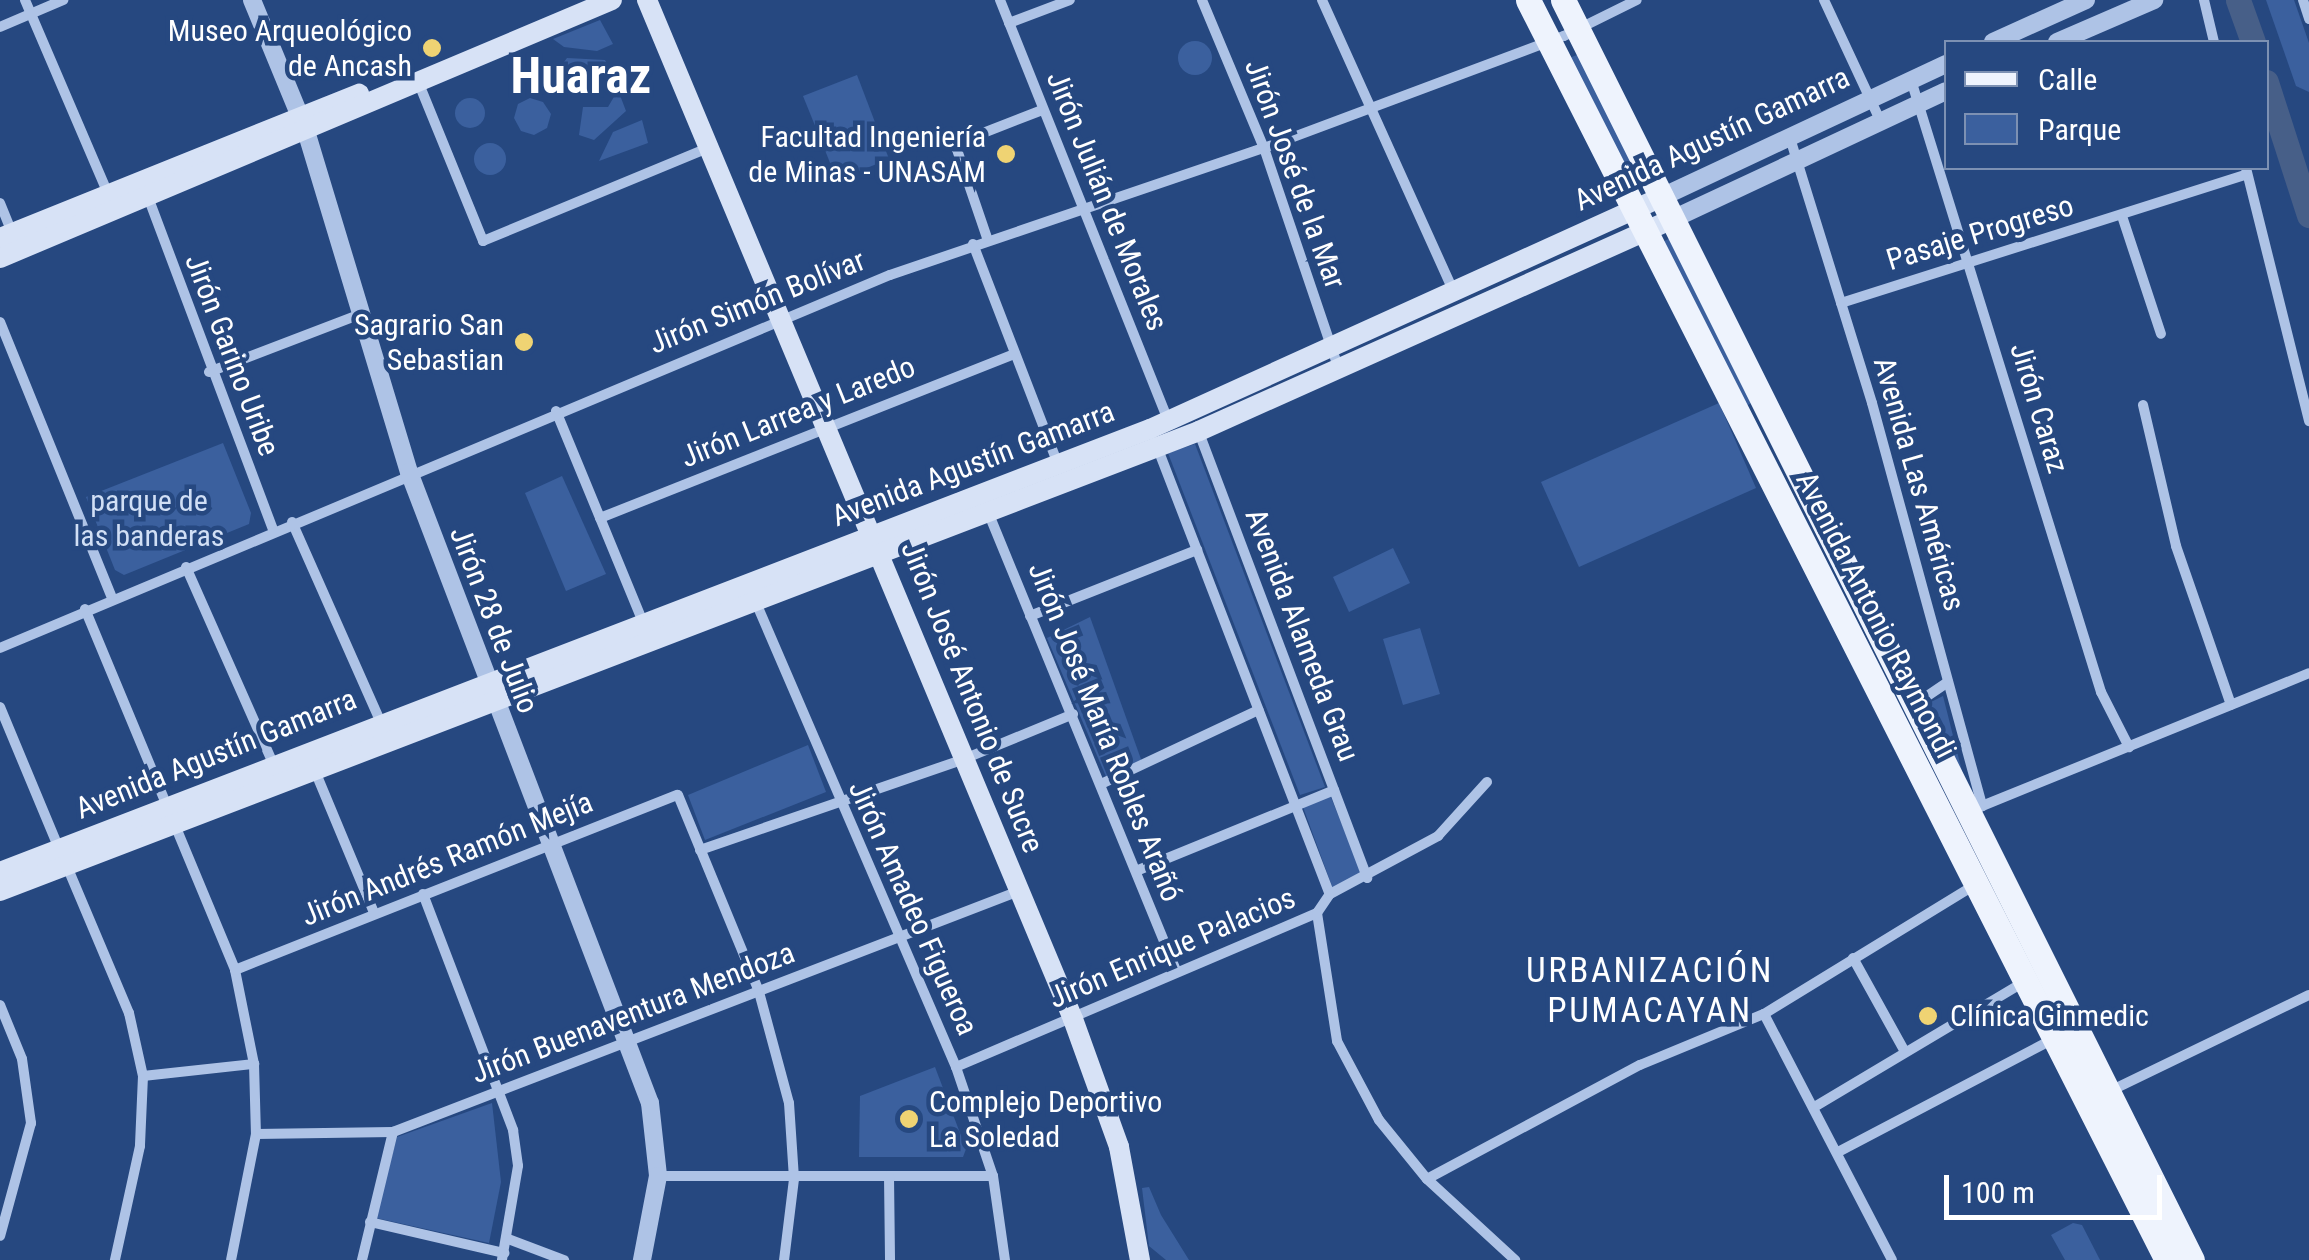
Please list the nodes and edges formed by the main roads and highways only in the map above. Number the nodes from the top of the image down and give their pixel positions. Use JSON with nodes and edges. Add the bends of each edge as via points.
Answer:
{"nodes":[{"id":1,"x":612,"y":0,"type":"edge"},
{"id":2,"x":647,"y":0,"type":"edge"},
{"id":3,"x":1528,"y":0,"type":"edge"},
{"id":4,"x":1563,"y":0,"type":"edge"},
{"id":5,"x":303,"y":124,"type":"junction"},
{"id":6,"x":112,"y":202,"type":"junction"},
{"id":7,"x":1670,"y":207,"type":"junction"},
{"id":8,"x":1639,"y":220,"type":"junction"},
{"id":9,"x":6,"y":236,"type":"edge"},
{"id":10,"x":0,"y":258,"type":"edge"},
{"id":11,"x":1766,"y":404,"type":"junction"},
{"id":12,"x":1740,"y":418,"type":"junction"},
{"id":13,"x":1158,"y":432,"type":"junction"},
{"id":14,"x":876,"y":542,"type":"junction"},
{"id":15,"x":1854,"y":584,"type":"junction"},
{"id":16,"x":752,"y":592,"type":"junction"},
{"id":17,"x":1829,"y":596,"type":"junction"},
{"id":18,"x":1903,"y":712,"type":"junction"},
{"id":19,"x":172,"y":815,"type":"junction"},
{"id":20,"x":63,"y":858,"type":"junction"},
{"id":21,"x":0,"y":872,"type":"edge"},
{"id":22,"x":1986,"y":879,"type":"junction"},
{"id":23,"x":0,"y":891,"type":"edge"},
{"id":24,"x":2065,"y":1032,"type":"junction"},
{"id":25,"x":1140,"y":1260,"type":"edge"},
{"id":26,"x":2167,"y":1260,"type":"edge"},
{"id":27,"x":2192,"y":1260,"type":"edge"}],
"edges":[{"from":1,"to":5,"type":"main road","via":[[416,78],[407,75]]},
{"from":2,"to":14,"type":"main road","name":"Jirón José Antonio de Sucre"},
{"from":3,"to":8,"type":"main road","name":"Avenida Antonio Raymondi"},
{"from":4,"to":7,"type":"main road","name":"Avenida Antonio Raymondi"},
{"from":5,"to":6,"type":"main road"},
{"from":5,"to":6,"type":"main road","via":[[148,197]]},
{"from":6,"to":9,"type":"main road"},
{"from":6,"to":10,"type":"main road"},
{"from":7,"to":8,"type":"main road","name":"Avenida Agustín Gamarra"},
{"from":7,"to":11,"type":"main road","name":"Avenida Antonio Raymondi"},
{"from":8,"to":12,"type":"main road","name":"Avenida Antonio Raymondi"},
{"from":8,"to":13,"type":"main road","name":"Avenida Agustín Gamarra","via":[[1329,343]]},
{"from":8,"to":13,"type":"main road","name":"Avenida Agustín Gamarra","via":[[1199,432]]},
{"from":11,"to":12,"type":"main road"},
{"from":11,"to":15,"type":"main road","name":"Avenida Antonio Raymondi"},
{"from":12,"to":17,"type":"main road","name":"Avenida Antonio Raymondi"},
{"from":13,"to":14,"type":"main road","name":"Avenida Agustín Gamarra","via":[[1056,462]]},
{"from":13,"to":14,"type":"main road","name":"Avenida Agustín Gamarra","via":[[987,511]]},
{"from":14,"to":16,"type":"main road","name":"Avenida Agustín Gamarra"},
{"from":14,"to":25,"type":"main road","name":"Jirón José Antonio de Sucre","via":[[1073,1019],[1118,1147]]},
{"from":15,"to":17,"type":"main road"},
{"from":15,"to":18,"type":"main road","name":"Avenida Antonio Raymondi"},
{"from":16,"to":19,"type":"main road","name":"Avenida Agustín Gamarra","via":[[495,702],[315,771]]},
{"from":16,"to":19,"type":"main road","name":"Avenida Agustín Gamarra","via":[[643,622],[380,721]]},
{"from":17,"to":18,"type":"main road","name":"Avenida Antonio Raymondi"},
{"from":18,"to":22,"type":"main road","name":"Avenida Antonio Raymondi","via":[[1965,815]]},
{"from":19,"to":20,"type":"main road","name":"Avenida Agustín Gamarra"},
{"from":20,"to":21,"type":"main road","name":"Avenida Agustín Gamarra"},
{"from":20,"to":23,"type":"main road","name":"Avenida Agustín Gamarra"},
{"from":22,"to":24,"type":"main road","name":"Avenida Antonio Raymondi"},
{"from":22,"to":24,"type":"main road","name":"Avenida Antonio Raymondi","via":[[2027,980]]},
{"from":24,"to":26,"type":"main road","name":"Avenida Antonio Raymondi"},
{"from":24,"to":27,"type":"main road","name":"Avenida Antonio Raymondi","via":[[2108,1092]]}]}
